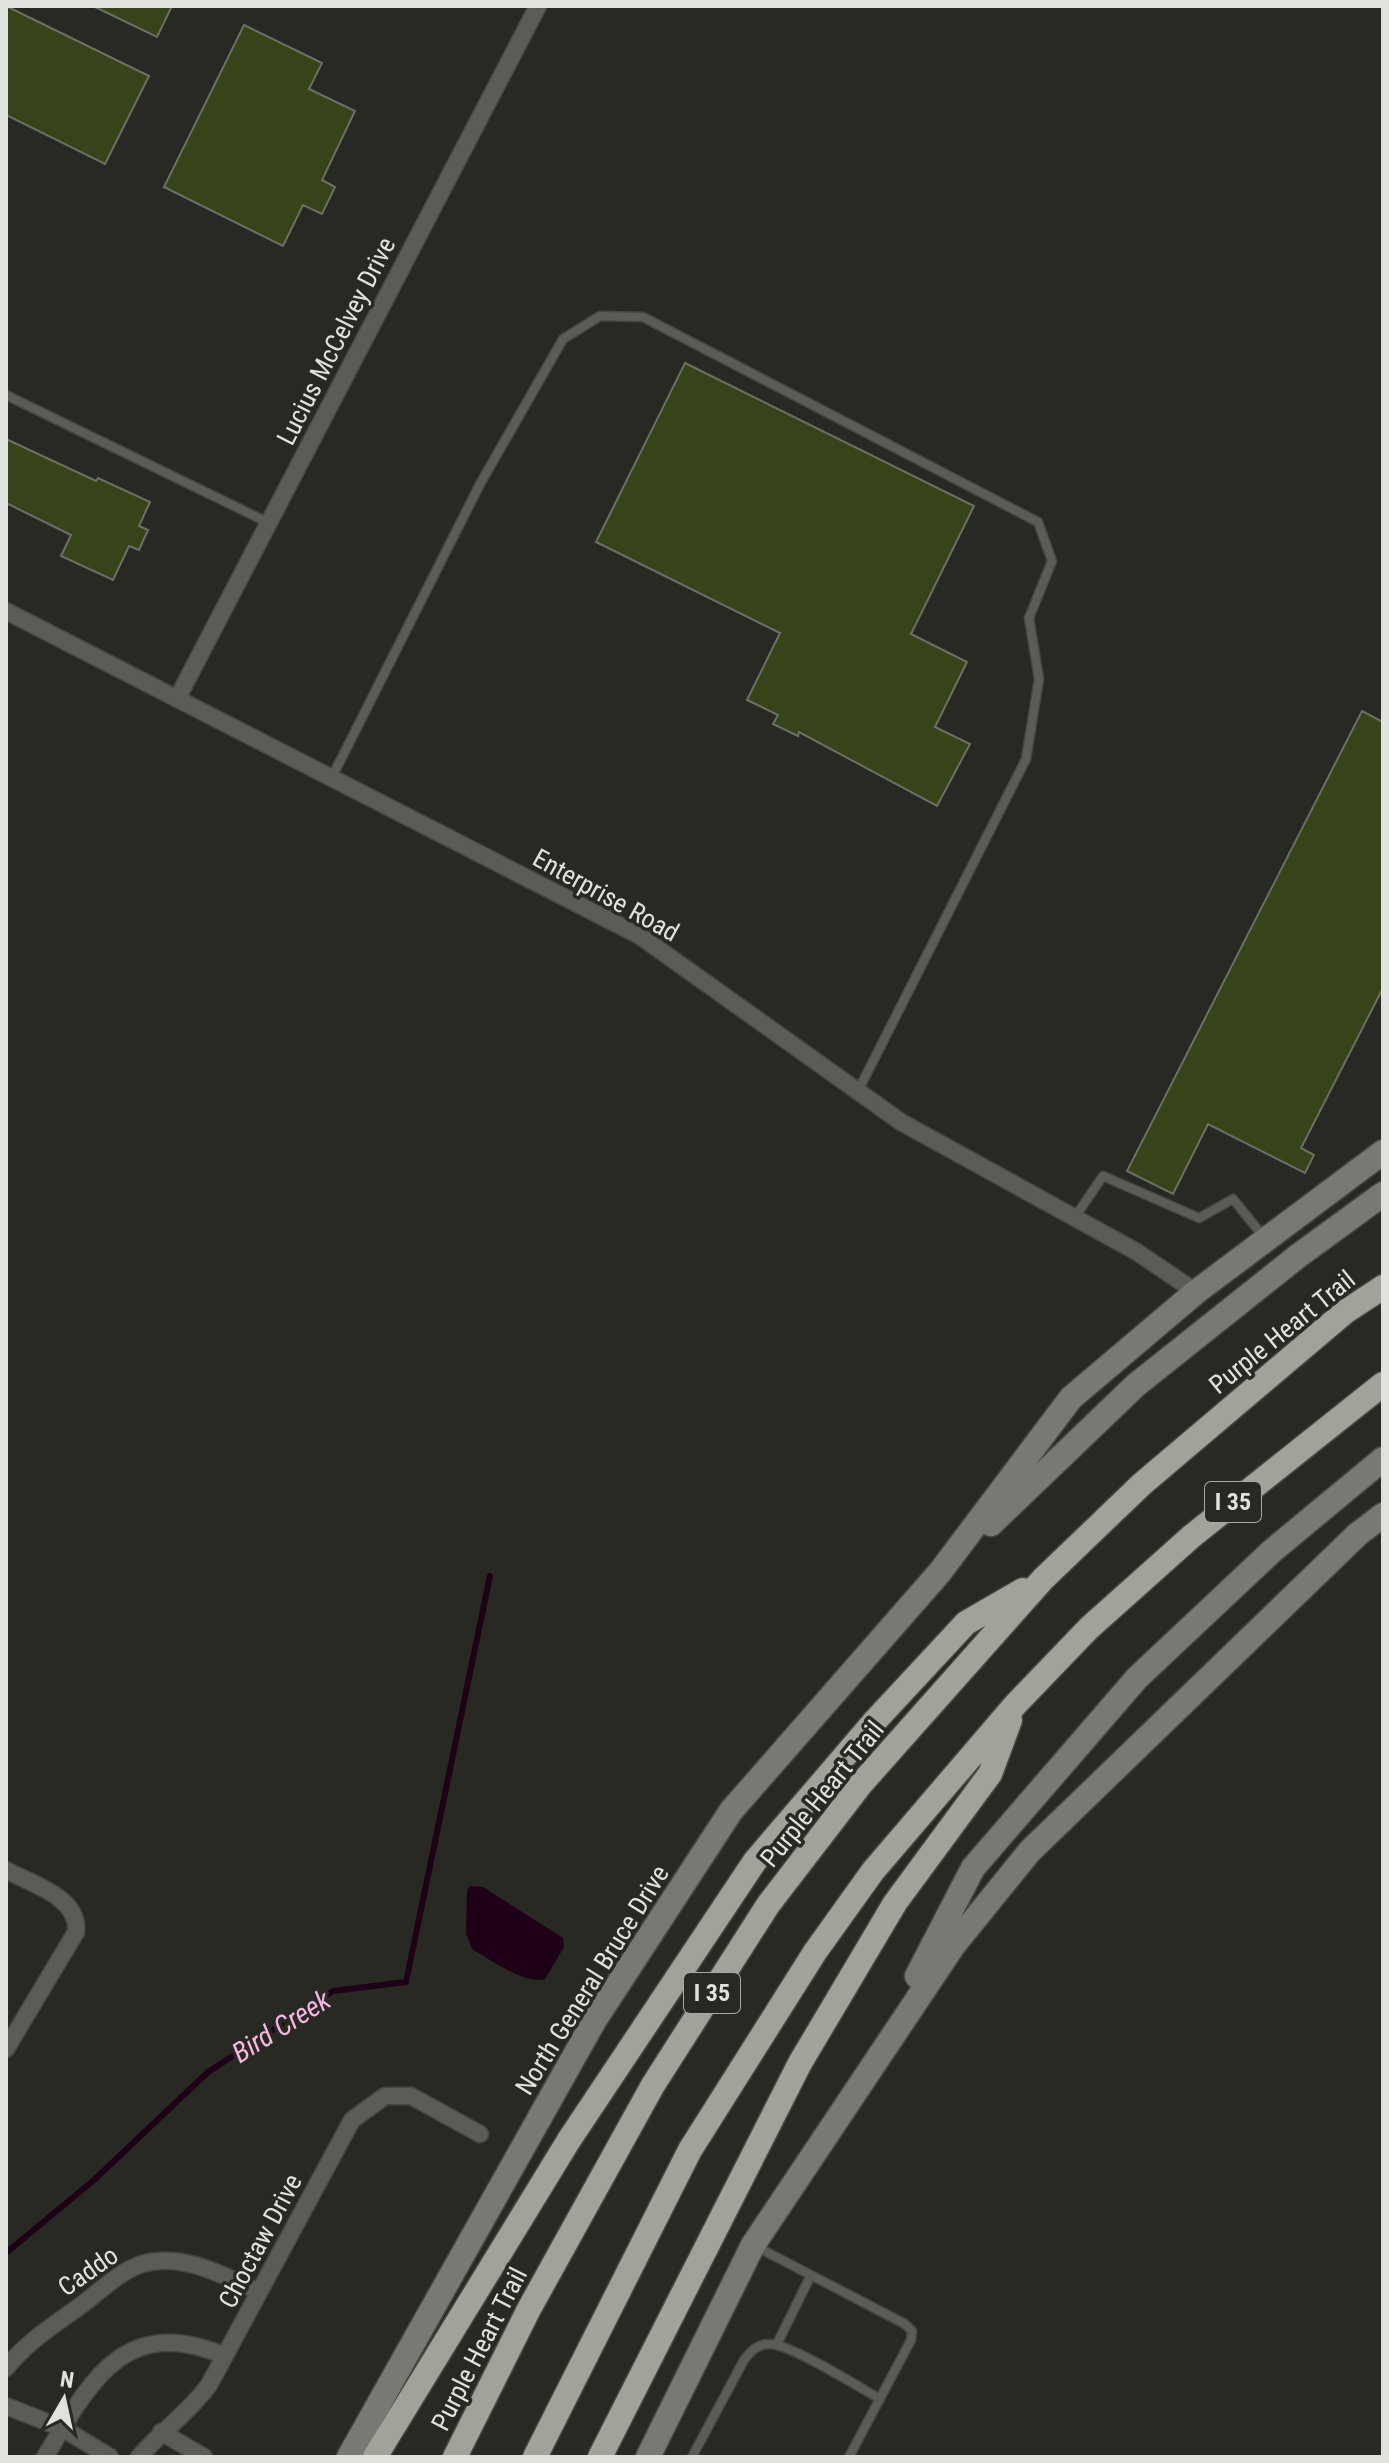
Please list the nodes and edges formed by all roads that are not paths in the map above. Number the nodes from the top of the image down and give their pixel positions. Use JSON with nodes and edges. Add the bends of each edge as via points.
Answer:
{"nodes":[{"id":1,"x":538,"y":6,"type":"edge"},
{"id":2,"x":6,"y":395,"type":"edge"},
{"id":3,"x":269,"y":523,"type":"junction"},
{"id":4,"x":6,"y":611,"type":"edge"},
{"id":5,"x":178,"y":697,"type":"junction"},
{"id":6,"x":332,"y":777,"type":"junction"},
{"id":7,"x":858,"y":1091,"type":"junction"},
{"id":8,"x":1383,"y":1152,"type":"edge"},
{"id":9,"x":1383,"y":1194,"type":"edge"},
{"id":10,"x":1075,"y":1217,"type":"junction"},
{"id":11,"x":1266,"y":1240,"type":"junction"},
{"id":12,"x":1383,"y":1287,"type":"edge"},
{"id":13,"x":1196,"y":1292,"type":"junction"},
{"id":14,"x":1383,"y":1384,"type":"edge"},
{"id":15,"x":1383,"y":1459,"type":"edge"},
{"id":16,"x":1383,"y":1515,"type":"edge"},
{"id":17,"x":940,"y":1572,"type":"junction"},
{"id":18,"x":1043,"y":1579,"type":"junction"},
{"id":19,"x":1015,"y":1705,"type":"junction"},
{"id":20,"x":6,"y":1870,"type":"edge"},
{"id":21,"x":6,"y":2049,"type":"edge"},
{"id":22,"x":863,"y":2081,"type":"junction"},
{"id":23,"x":480,"y":2134,"type":"dead end"},
{"id":24,"x":753,"y":2245,"type":"junction"},
{"id":25,"x":811,"y":2275,"type":"junction"},
{"id":26,"x":259,"y":2292,"type":"junction"},
{"id":27,"x":777,"y":2344,"type":"junction"},
{"id":28,"x":225,"y":2356,"type":"junction"},
{"id":29,"x":6,"y":2368,"type":"edge"},
{"id":30,"x":880,"y":2399,"type":"junction"},
{"id":31,"x":6,"y":2406,"type":"edge"},
{"id":32,"x":62,"y":2428,"type":"junction"},
{"id":33,"x":161,"y":2432,"type":"junction"},
{"id":34,"x":45,"y":2457,"type":"edge"},
{"id":35,"x":110,"y":2457,"type":"edge"},
{"id":36,"x":139,"y":2457,"type":"edge"},
{"id":37,"x":204,"y":2457,"type":"edge"},
{"id":38,"x":349,"y":2457,"type":"edge"},
{"id":39,"x":375,"y":2457,"type":"edge"},
{"id":40,"x":455,"y":2457,"type":"edge"},
{"id":41,"x":535,"y":2457,"type":"edge"},
{"id":42,"x":600,"y":2457,"type":"edge"},
{"id":43,"x":648,"y":2457,"type":"edge"},
{"id":44,"x":692,"y":2457,"type":"edge"},
{"id":45,"x":849,"y":2457,"type":"edge"}],
"edges":[{"from":1,"to":3,"type":"street","name":"Lucius McCelvey Drive"},
{"from":2,"to":3,"type":"lane"},
{"from":3,"to":5,"type":"street","name":"Lucius McCelvey Drive"},
{"from":4,"to":5,"type":"street","name":"Enterprise Road"},
{"from":5,"to":6,"type":"street","name":"Enterprise Road"},
{"from":6,"to":7,"type":"street","name":"Enterprise Road","via":[[640,936]]},
{"from":6,"to":7,"type":"lane","via":[[480,484],[563,339],[600,316],[643,317],[1038,522],[1052,561],[1029,618],[1039,679],[1026,759]]},
{"from":7,"to":10,"type":"street","name":"Enterprise Road","via":[[901,1122]]},
{"from":8,"to":11,"type":"main road"},
{"from":9,"to":17,"type":"main road","via":[[1136,1385]]},
{"from":10,"to":11,"type":"lane","via":[[1103,1176],[1199,1218],[1233,1199]]},
{"from":10,"to":13,"type":"street","name":"Enterprise Road"},
{"from":11,"to":13,"type":"main road"},
{"from":12,"to":18,"type":"highway","name":"Purple Heart Trail","number":"I 35","via":[[1345,1312],[1142,1484]]},
{"from":13,"to":17,"type":"main road","via":[[1071,1398]]},
{"from":14,"to":19,"type":"highway","number":"I 35","via":[[1192,1536],[1089,1628]]},
{"from":15,"to":22,"type":"main road","via":[[1272,1551],[1137,1678],[973,1868]]},
{"from":16,"to":22,"type":"main road","via":[[1030,1851],[953,1946]]},
{"from":17,"to":38,"type":"main road","name":"North General Bruce Drive","via":[[731,1811],[594,2021]]},
{"from":18,"to":39,"type":"highway","via":[[966,1623],[755,1861],[569,2140]]},
{"from":18,"to":40,"type":"highway","name":"Purple Heart Trail","number":"I 35","via":[[861,1784],[768,1905],[591,2193]]},
{"from":19,"to":41,"type":"highway","number":"I 35","via":[[873,1871],[768,2025],[690,2150]]},
{"from":19,"to":42,"type":"highway","via":[[990,1774],[895,1903],[800,2063]]},
{"from":20,"to":21,"type":"street","via":[[67,1902],[77,1923]]},
{"from":22,"to":24,"type":"main road"},
{"from":23,"to":26,"type":"street","name":"Choctaw Drive","via":[[411,2096],[385,2096],[352,2120]]},
{"from":24,"to":25,"type":"lane"},
{"from":24,"to":43,"type":"main road"},
{"from":25,"to":27,"type":"lane"},
{"from":25,"to":30,"type":"lane","via":[[912,2331]]},
{"from":26,"to":28,"type":"street","name":"Choctaw Drive"},
{"from":26,"to":29,"type":"street","name":"Caddo","via":[[191,2265],[142,2264],[35,2338]]},
{"from":27,"to":30,"type":"lane"},
{"from":27,"to":44,"type":"lane","via":[[754,2348],[744,2360]]},
{"from":28,"to":32,"type":"street","via":[[173,2342],[136,2349],[87,2387]]},
{"from":28,"to":33,"type":"street","name":"Choctaw Drive","via":[[199,2398]]},
{"from":30,"to":45,"type":"lane"},
{"from":31,"to":32,"type":"street"},
{"from":32,"to":34,"type":"street"},
{"from":32,"to":35,"type":"street"},
{"from":33,"to":36,"type":"street","name":"Choctaw Drive"},
{"from":33,"to":37,"type":"street"}]}
